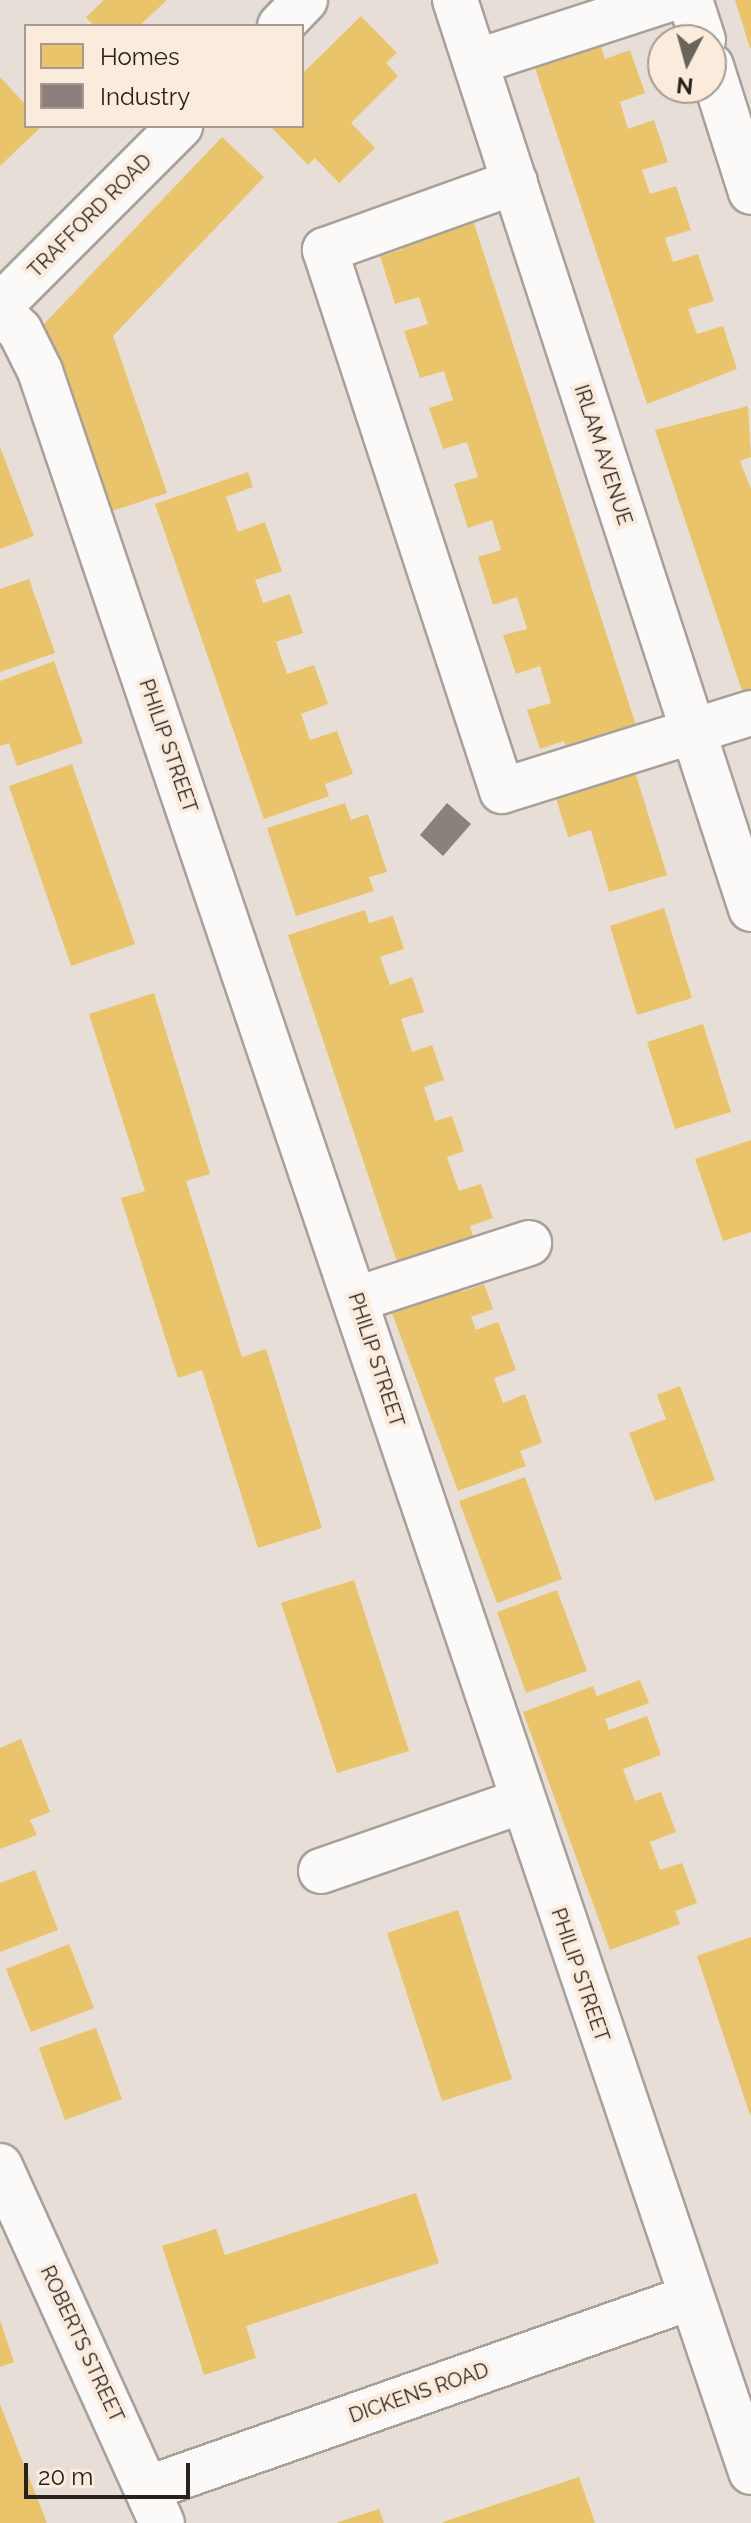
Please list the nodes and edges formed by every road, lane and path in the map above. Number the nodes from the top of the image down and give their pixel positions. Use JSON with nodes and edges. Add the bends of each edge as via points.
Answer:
{"nodes":[{"id":1,"x":305,"y":0,"type":"edge"},
{"id":2,"x":455,"y":0,"type":"edge"},
{"id":3,"x":667,"y":0,"type":"edge"},
{"id":4,"x":690,"y":0,"type":"edge"},
{"id":5,"x":282,"y":24,"type":"edge"},
{"id":6,"x":698,"y":24,"type":"edge"},
{"id":7,"x":476,"y":62,"type":"junction"},
{"id":8,"x":723,"y":104,"type":"edge"},
{"id":9,"x":178,"y":128,"type":"edge"},
{"id":10,"x":515,"y":182,"type":"junction"},
{"id":11,"x":751,"y":192,"type":"edge"},
{"id":12,"x":0,"y":309,"type":"edge"},
{"id":13,"x":751,"y":713,"type":"edge"},
{"id":14,"x":692,"y":733,"type":"junction"},
{"id":15,"x":751,"y":909,"type":"edge"},
{"id":16,"x":529,"y":1243,"type":"dead end"},
{"id":17,"x":357,"y":1299,"type":"junction"},
{"id":18,"x":522,"y":1801,"type":"junction"},
{"id":19,"x":321,"y":1871,"type":"dead end"},
{"id":20,"x":0,"y":2167,"type":"edge"},
{"id":21,"x":689,"y":2298,"type":"junction"},
{"id":22,"x":750,"y":2468,"type":"edge"},
{"id":23,"x":155,"y":2505,"type":"edge"}],
"edges":[{"from":1,"to":5,"type":"street"},
{"from":2,"to":7,"type":"street","name":"IRLAM AVENUE"},
{"from":3,"to":7,"type":"street"},
{"from":4,"to":6,"type":"street"},
{"from":7,"to":10,"type":"street","name":"IRLAM AVENUE"},
{"from":8,"to":11,"type":"street"},
{"from":9,"to":12,"type":"street","name":"TRAFFORD ROAD"},
{"from":10,"to":14,"type":"street","name":"IRLAM AVENUE"},
{"from":10,"to":14,"type":"street","via":[[325,250],[502,791]]},
{"from":12,"to":17,"type":"street","name":"PHILIP STREET","via":[[20,331],[40,371]]},
{"from":13,"to":14,"type":"street"},
{"from":14,"to":15,"type":"street","name":"IRLAM AVENUE"},
{"from":16,"to":17,"type":"street"},
{"from":17,"to":18,"type":"street","name":"PHILIP STREET"},
{"from":18,"to":19,"type":"street"},
{"from":18,"to":21,"type":"street","name":"PHILIP STREET"},
{"from":20,"to":23,"type":"street","name":"ROBERTS STREET"},
{"from":21,"to":22,"type":"street","name":"PHILIP STREET"},
{"from":21,"to":23,"type":"street","name":"DICKENS ROAD"}]}
